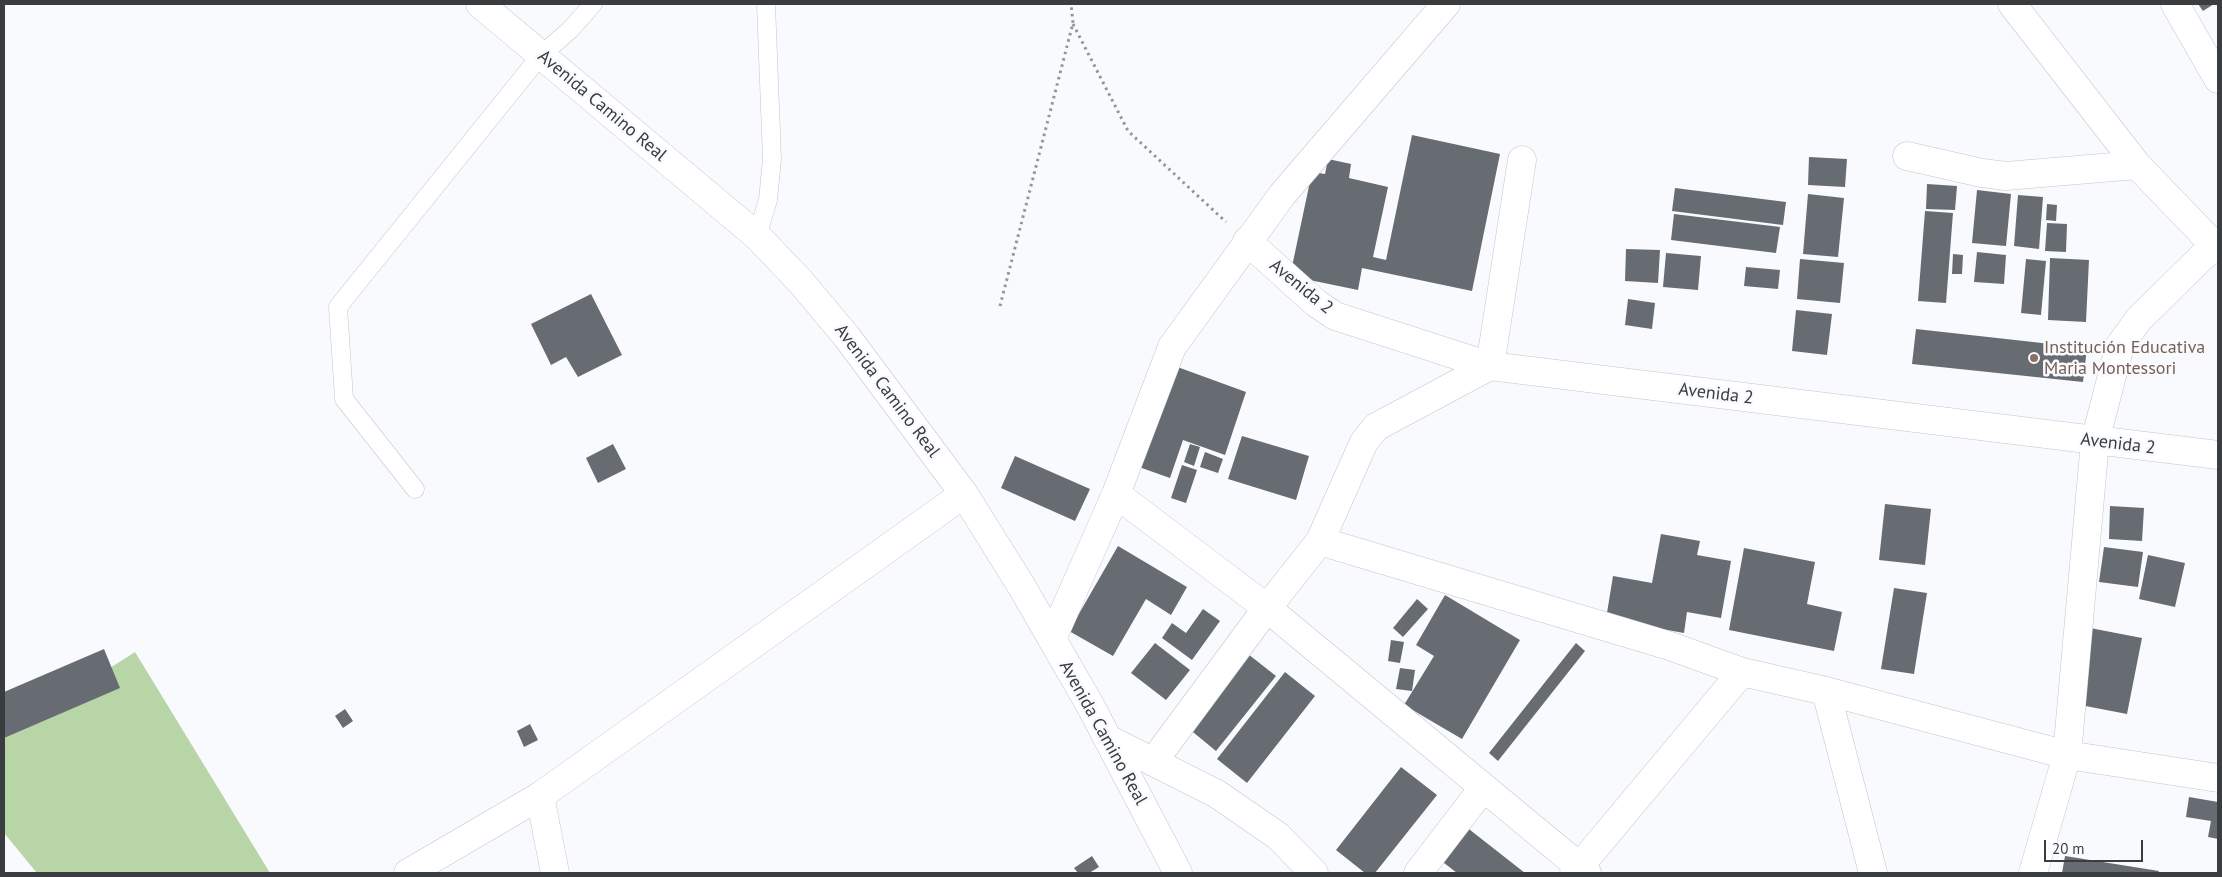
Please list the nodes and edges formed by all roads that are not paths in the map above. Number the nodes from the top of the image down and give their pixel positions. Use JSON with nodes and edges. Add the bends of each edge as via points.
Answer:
{"nodes":[{"id":1,"x":480,"y":4,"type":"edge"},
{"id":2,"x":593,"y":4,"type":"edge"},
{"id":3,"x":766,"y":4,"type":"edge"},
{"id":4,"x":1446,"y":4,"type":"edge"},
{"id":5,"x":2012,"y":4,"type":"edge"},
{"id":6,"x":2175,"y":4,"type":"edge"},
{"id":7,"x":541,"y":54,"type":"junction"},
{"id":8,"x":2218,"y":79,"type":"edge"},
{"id":9,"x":1907,"y":156,"type":"dead end"},
{"id":10,"x":1522,"y":160,"type":"dead end"},
{"id":11,"x":2137,"y":165,"type":"junction"},
{"id":12,"x":757,"y":236,"type":"junction"},
{"id":13,"x":1247,"y":242,"type":"junction"},
{"id":14,"x":2217,"y":246,"type":"edge"},
{"id":15,"x":1490,"y":366,"type":"junction"},
{"id":16,"x":2095,"y":441,"type":"junction"},
{"id":17,"x":2218,"y":455,"type":"edge"},
{"id":18,"x":415,"y":489,"type":"dead end"},
{"id":19,"x":964,"y":494,"type":"junction"},
{"id":20,"x":1116,"y":494,"type":"junction"},
{"id":21,"x":1320,"y":542,"type":"junction"},
{"id":22,"x":1267,"y":608,"type":"junction"},
{"id":23,"x":1052,"y":639,"type":"junction"},
{"id":24,"x":1742,"y":672,"type":"junction"},
{"id":25,"x":1826,"y":691,"type":"junction"},
{"id":26,"x":1108,"y":739,"type":"junction"},
{"id":27,"x":2067,"y":755,"type":"junction"},
{"id":28,"x":1153,"y":762,"type":"junction"},
{"id":29,"x":2218,"y":778,"type":"edge"},
{"id":30,"x":1483,"y":788,"type":"junction"},
{"id":31,"x":540,"y":796,"type":"junction"},
{"id":32,"x":1580,"y":871,"type":"edge"},
{"id":33,"x":408,"y":873,"type":"edge"},
{"id":34,"x":556,"y":873,"type":"edge"},
{"id":35,"x":1178,"y":873,"type":"edge"},
{"id":36,"x":1314,"y":873,"type":"edge"},
{"id":37,"x":1418,"y":873,"type":"edge"},
{"id":38,"x":1872,"y":873,"type":"edge"},
{"id":39,"x":2033,"y":873,"type":"edge"}],
"edges":[{"from":1,"to":7,"type":"street","name":"Avenida Camino Real"},
{"from":2,"to":7,"type":"lane","via":[[570,30]]},
{"from":3,"to":12,"type":"lane","via":[[772,159],[768,200]]},
{"from":4,"to":13,"type":"street","via":[[1282,195]]},
{"from":5,"to":11,"type":"street"},
{"from":6,"to":8,"type":"street"},
{"from":7,"to":12,"type":"street","name":"Avenida Camino Real"},
{"from":7,"to":18,"type":"lane","via":[[338,307],[344,399]]},
{"from":9,"to":11,"type":"street","via":[[2006,176]]},
{"from":10,"to":15,"type":"street"},
{"from":11,"to":14,"type":"street"},
{"from":12,"to":19,"type":"street","name":"Avenida Camino Real","via":[[847,337]]},
{"from":13,"to":15,"type":"street","name":"Avenida 2","via":[[1316,304],[1335,316]]},
{"from":13,"to":20,"type":"street","via":[[1172,347]]},
{"from":14,"to":16,"type":"street","via":[[2139,319],[2120,344]]},
{"from":15,"to":16,"type":"street","name":"Avenida 2"},
{"from":15,"to":21,"type":"street","via":[[1376,426],[1364,442]]},
{"from":16,"to":17,"type":"street","name":"Avenida 2"},
{"from":16,"to":27,"type":"street"},
{"from":19,"to":23,"type":"street","name":"Avenida Camino Real"},
{"from":19,"to":31,"type":"street"},
{"from":20,"to":22,"type":"street"},
{"from":20,"to":23,"type":"street"},
{"from":21,"to":22,"type":"street"},
{"from":21,"to":24,"type":"street","via":[[1670,646]]},
{"from":22,"to":28,"type":"street"},
{"from":22,"to":30,"type":"street"},
{"from":23,"to":26,"type":"street","name":"Avenida Camino Real"},
{"from":24,"to":25,"type":"street"},
{"from":24,"to":32,"type":"street"},
{"from":25,"to":27,"type":"street"},
{"from":25,"to":38,"type":"street"},
{"from":26,"to":28,"type":"street"},
{"from":26,"to":35,"type":"street","name":"Avenida Camino Real"},
{"from":27,"to":29,"type":"street"},
{"from":27,"to":39,"type":"street"},
{"from":28,"to":36,"type":"street","via":[[1225,799],[1278,836]]},
{"from":30,"to":32,"type":"street"},
{"from":30,"to":37,"type":"street"},
{"from":31,"to":33,"type":"street"},
{"from":31,"to":34,"type":"street"}]}
